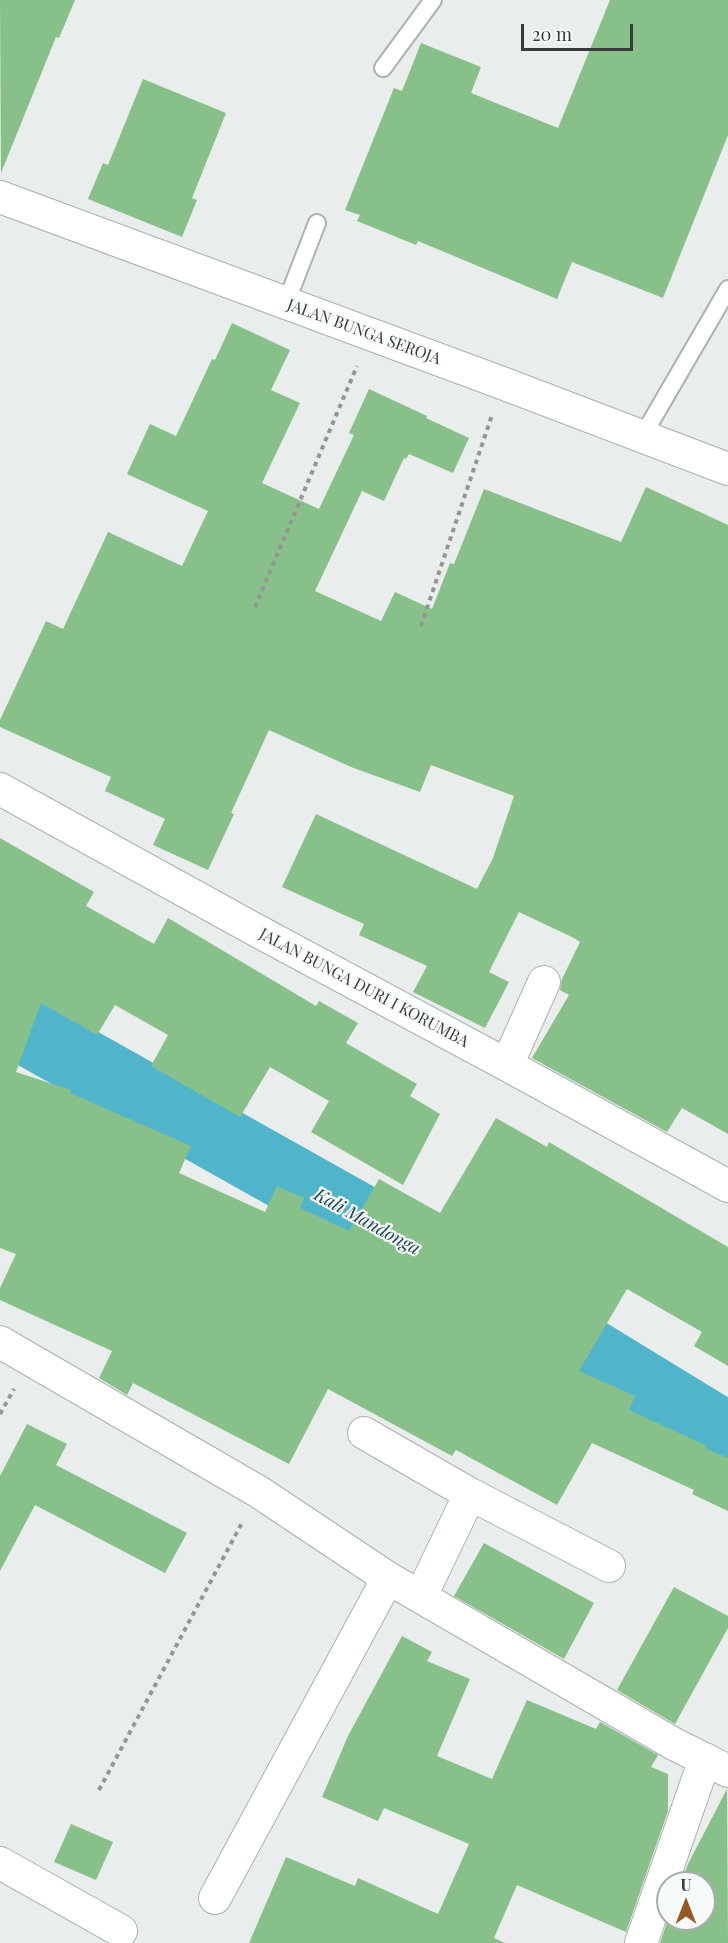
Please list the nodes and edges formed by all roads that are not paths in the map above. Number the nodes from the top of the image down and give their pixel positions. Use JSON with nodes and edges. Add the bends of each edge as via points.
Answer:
{"nodes":[{"id":1,"x":433,"y":0,"type":"edge"},
{"id":2,"x":383,"y":68,"type":"dead end"},
{"id":3,"x":0,"y":197,"type":"edge"},
{"id":4,"x":317,"y":223,"type":"dead end"},
{"id":5,"x":728,"y":289,"type":"edge"},
{"id":6,"x":286,"y":303,"type":"junction"},
{"id":7,"x":642,"y":437,"type":"junction"},
{"id":8,"x":728,"y":469,"type":"edge"},
{"id":9,"x":0,"y":789,"type":"edge"},
{"id":10,"x":544,"y":982,"type":"dead end"},
{"id":11,"x":507,"y":1065,"type":"junction"},
{"id":12,"x":728,"y":1186,"type":"edge"},
{"id":13,"x":0,"y":1342,"type":"edge"},
{"id":14,"x":364,"y":1433,"type":"dead end"},
{"id":15,"x":470,"y":1494,"type":"junction"},
{"id":16,"x":609,"y":1566,"type":"dead end"},
{"id":17,"x":388,"y":1578,"type":"junction"},
{"id":18,"x":421,"y":1596,"type":"junction"},
{"id":19,"x":716,"y":1765,"type":"edge"},
{"id":20,"x":0,"y":1863,"type":"edge"},
{"id":21,"x":215,"y":1898,"type":"dead end"},
{"id":22,"x":121,"y":1931,"type":"dead end"},
{"id":23,"x":641,"y":1943,"type":"edge"}],
"edges":[{"from":1,"to":2,"type":"lane"},
{"from":3,"to":6,"type":"street","name":"JALAN BUNGA SEROJA"},
{"from":4,"to":6,"type":"lane"},
{"from":5,"to":7,"type":"lane"},
{"from":6,"to":7,"type":"street","name":"JALAN BUNGA SEROJA"},
{"from":7,"to":8,"type":"street","name":"JALAN BUNGA SEROJA"},
{"from":9,"to":11,"type":"street","name":"JALAN BUNGA DURI I KORUMBA"},
{"from":10,"to":11,"type":"street"},
{"from":11,"to":12,"type":"street","name":"JALAN BUNGA DURI I KORUMBA"},
{"from":13,"to":17,"type":"street","via":[[259,1492]]},
{"from":14,"to":15,"type":"street"},
{"from":15,"to":16,"type":"street"},
{"from":15,"to":18,"type":"street"},
{"from":17,"to":18,"type":"street"},
{"from":17,"to":21,"type":"street"},
{"from":18,"to":19,"type":"street"},
{"from":19,"to":23,"type":"street"},
{"from":20,"to":22,"type":"street"}]}
